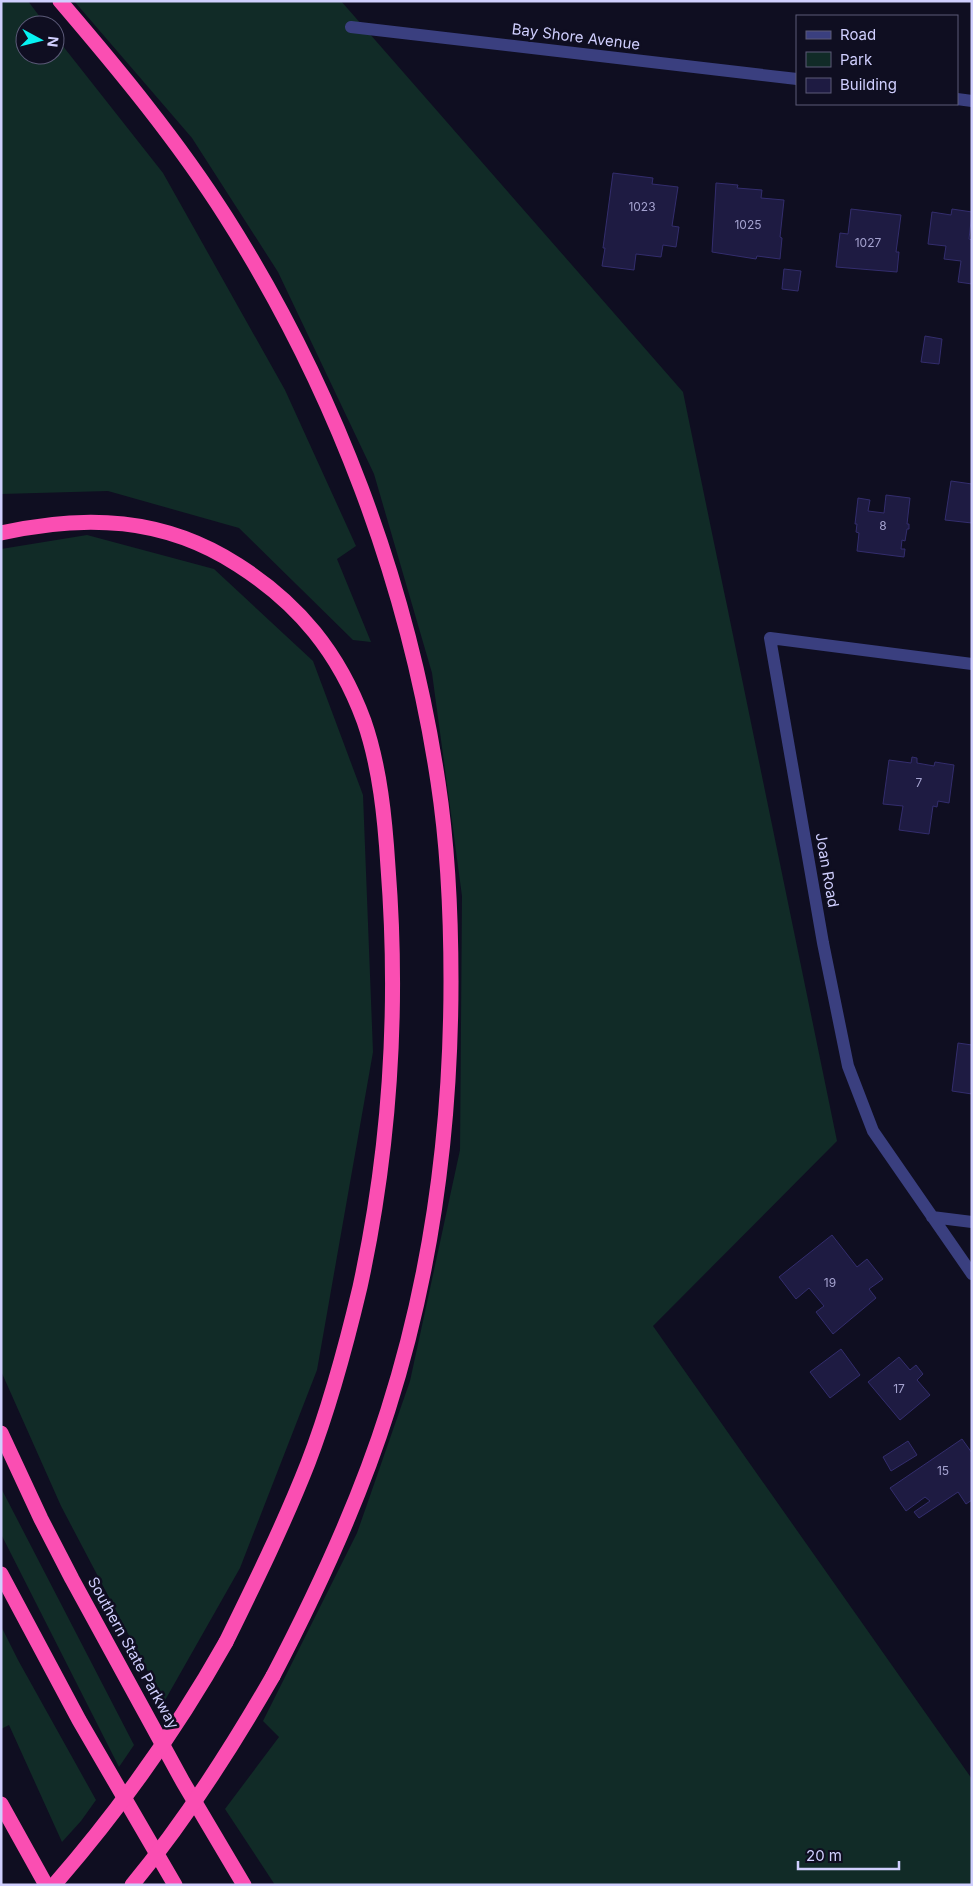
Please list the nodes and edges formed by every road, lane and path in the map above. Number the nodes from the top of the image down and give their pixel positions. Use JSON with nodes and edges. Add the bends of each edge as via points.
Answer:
{"nodes":[{"id":1,"x":60,"y":1,"type":"edge"},
{"id":2,"x":351,"y":27,"type":"dead end"},
{"id":3,"x":796,"y":79,"type":"edge"},
{"id":4,"x":958,"y":99,"type":"edge"},
{"id":5,"x":972,"y":101,"type":"edge"},
{"id":6,"x":1,"y":532,"type":"edge"},
{"id":7,"x":972,"y":664,"type":"edge"},
{"id":8,"x":932,"y":1218,"type":"junction"},
{"id":9,"x":972,"y":1222,"type":"edge"},
{"id":10,"x":972,"y":1274,"type":"edge"},
{"id":11,"x":1,"y":1433,"type":"edge"},
{"id":12,"x":1,"y":1574,"type":"edge"},
{"id":13,"x":1,"y":1804,"type":"edge"},
{"id":14,"x":46,"y":1885,"type":"edge"},
{"id":15,"x":54,"y":1885,"type":"edge"},
{"id":16,"x":132,"y":1885,"type":"edge"},
{"id":17,"x":175,"y":1885,"type":"edge"},
{"id":18,"x":244,"y":1885,"type":"edge"}],
"edges":[{"from":1,"to":16,"type":"highway","bridge":true,"via":[[131,86],[195,171],[275,300],[327,404],[368,508],[411,646],[439,786],[450,896],[451,1014],[444,1140],[427,1252],[388,1410],[334,1553],[274,1676],[198,1797]]},
{"from":2,"to":3,"type":"street","name":"Bay Shore Avenue"},
{"from":4,"to":5,"type":"street"},
{"from":6,"to":15,"type":"highway","bridge":true,"via":[[65,521],[138,525],[202,545],[260,579],[288,602],[333,658],[364,723],[374,758],[386,841],[393,942],[388,1114],[371,1230],[343,1354],[308,1462],[279,1532],[226,1642],[194,1699],[128,1795]]},
{"from":7,"to":8,"type":"street","name":"Joan Road","via":[[770,638],[823,943],[848,1066],[873,1130]]},
{"from":8,"to":9,"type":"street"},
{"from":8,"to":10,"type":"street","name":"Joan Road"},
{"from":11,"to":18,"type":"highway","name":"Southern State Parkway","via":[[72,1579],[183,1782]]},
{"from":12,"to":17,"type":"highway","via":[[79,1720]]},
{"from":13,"to":14,"type":"highway"}]}
